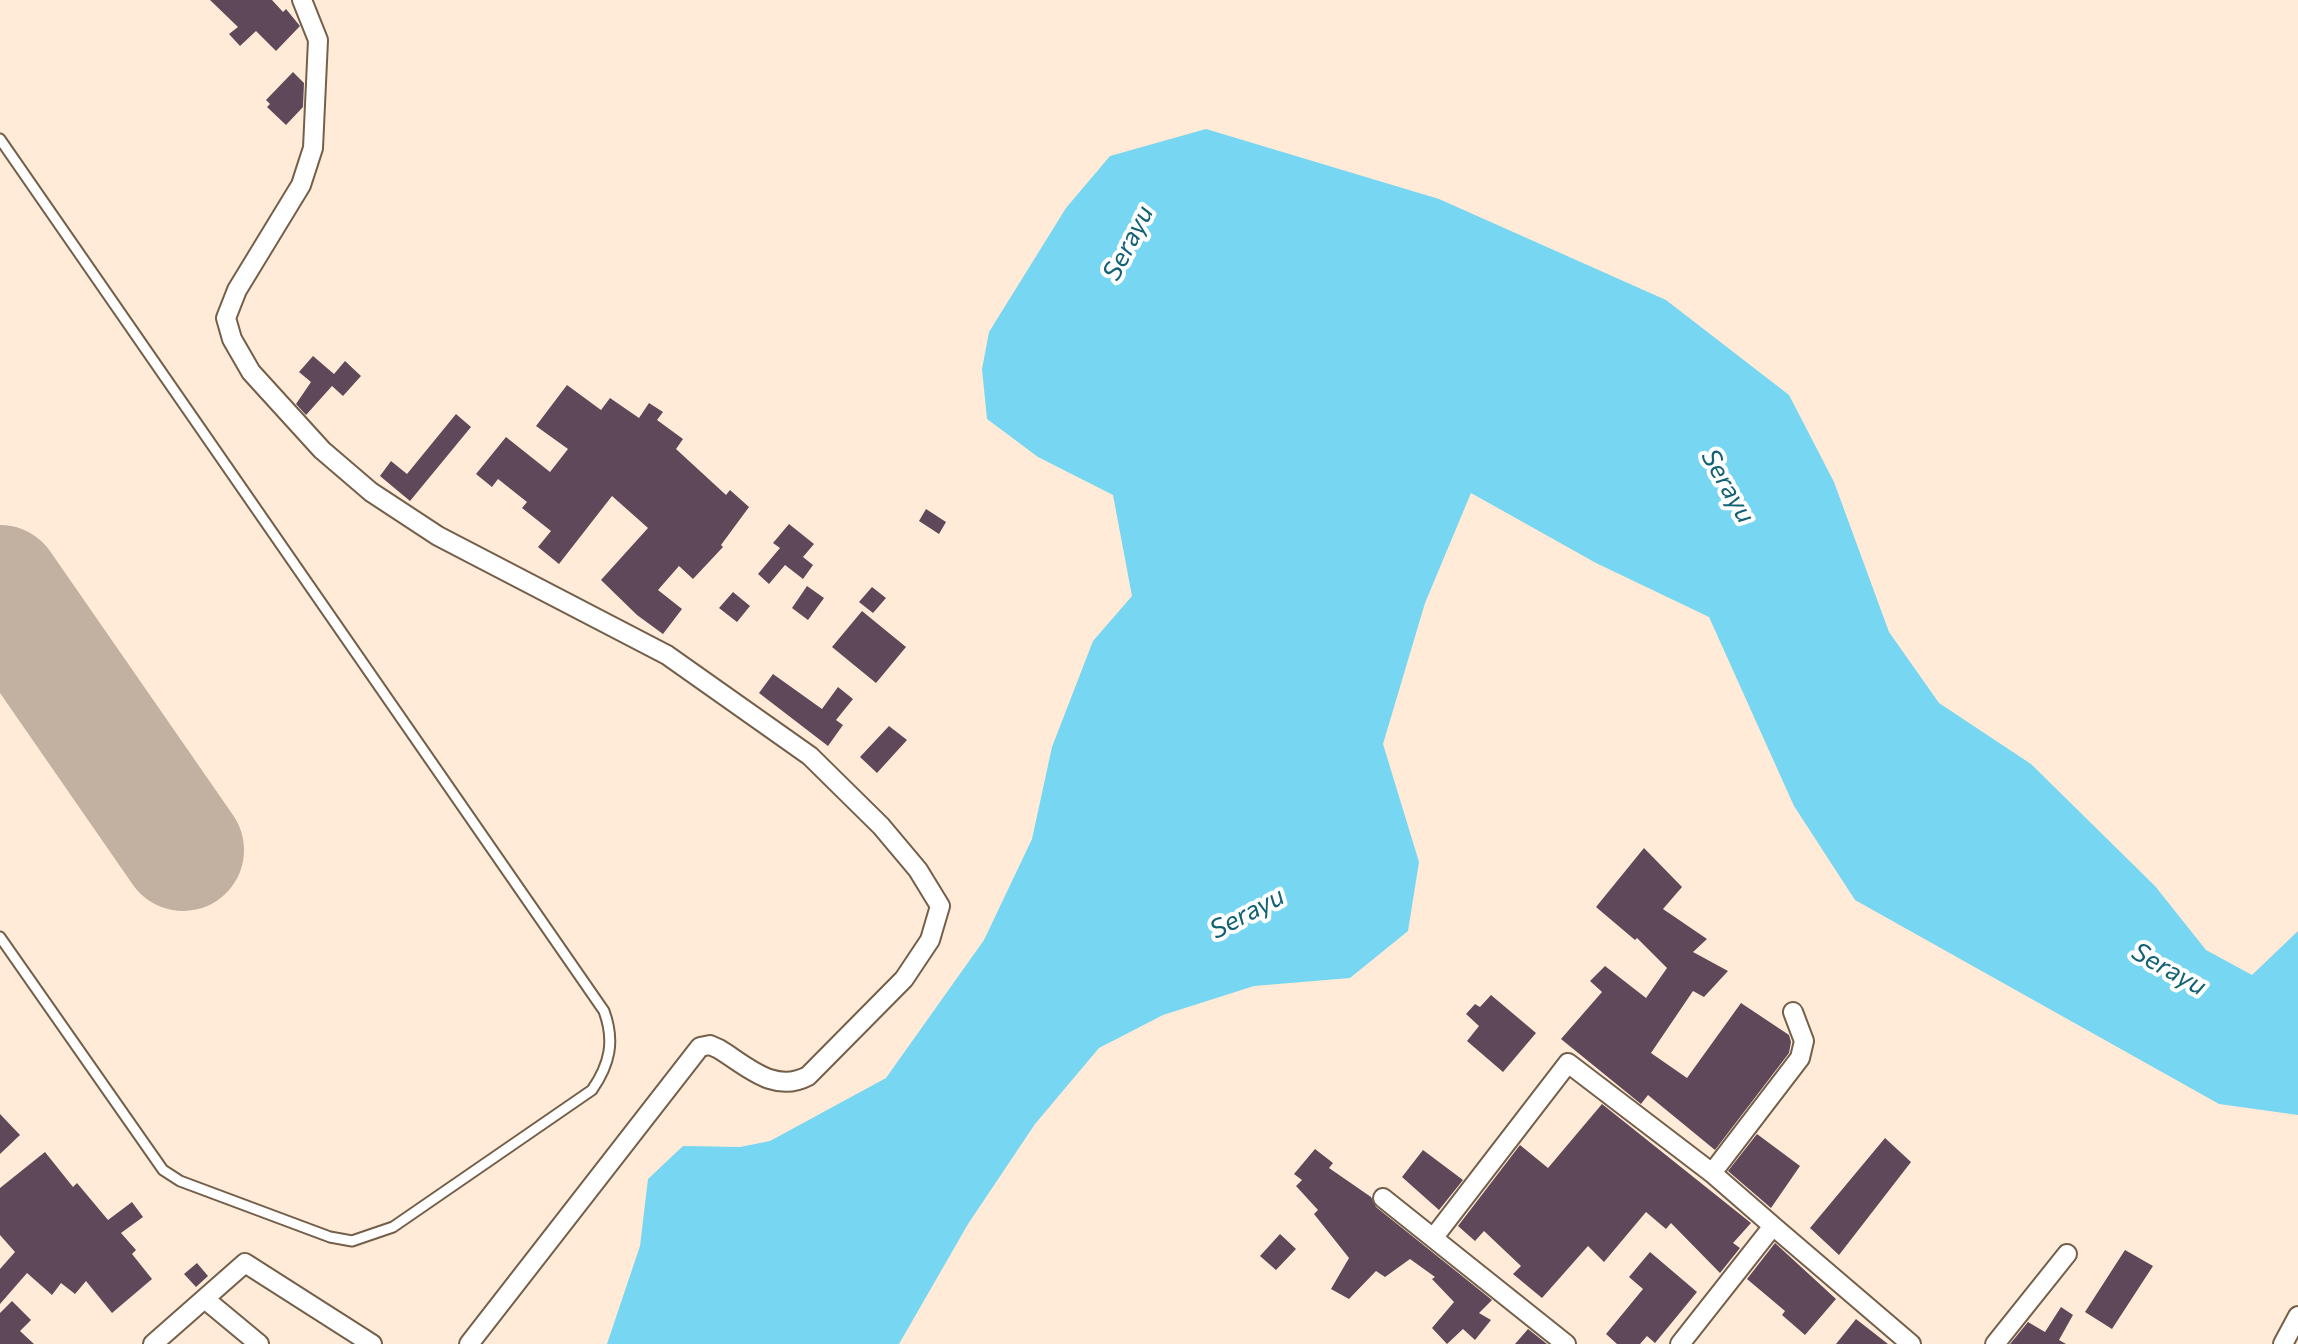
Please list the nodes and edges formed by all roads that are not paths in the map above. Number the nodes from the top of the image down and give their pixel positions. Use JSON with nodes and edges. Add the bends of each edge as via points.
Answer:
{"nodes":[{"id":1,"x":302,"y":0,"type":"edge"},
{"id":2,"x":0,"y":139,"type":"edge"},
{"id":3,"x":0,"y":937,"type":"edge"},
{"id":4,"x":1793,"y":1012,"type":"dead end"},
{"id":5,"x":1712,"y":1173,"type":"junction"},
{"id":6,"x":1383,"y":1198,"type":"dead end"},
{"id":7,"x":1773,"y":1226,"type":"junction"},
{"id":8,"x":1434,"y":1237,"type":"junction"},
{"id":9,"x":2067,"y":1254,"type":"dead end"},
{"id":10,"x":206,"y":1300,"type":"junction"},
{"id":11,"x":2298,"y":1316,"type":"edge"},
{"id":12,"x":153,"y":1344,"type":"edge"},
{"id":13,"x":259,"y":1344,"type":"edge"},
{"id":14,"x":372,"y":1344,"type":"edge"},
{"id":15,"x":469,"y":1344,"type":"edge"},
{"id":16,"x":1566,"y":1344,"type":"edge"},
{"id":17,"x":1680,"y":1344,"type":"edge"},
{"id":18,"x":1911,"y":1344,"type":"edge"},
{"id":19,"x":1995,"y":1344,"type":"edge"},
{"id":20,"x":2283,"y":1344,"type":"edge"}],
"edges":[{"from":1,"to":15,"type":"street","via":[[318,40],[313,148],[301,185],[237,290],[226,318],[251,372],[322,450],[371,492],[438,536],[667,655],[810,756],[881,826],[940,906],[930,940],[904,979],[808,1076],[772,1082],[719,1049],[700,1047]]},
{"from":2,"to":3,"type":"lane","via":[[604,1011],[611,1048],[592,1090],[393,1227],[371,1238],[341,1239],[180,1181],[163,1170]]},
{"from":4,"to":5,"type":"street","via":[[1804,1041],[1800,1058]]},
{"from":5,"to":7,"type":"street"},
{"from":5,"to":8,"type":"street","via":[[1568,1063]]},
{"from":6,"to":8,"type":"street"},
{"from":7,"to":17,"type":"street"},
{"from":7,"to":18,"type":"street"},
{"from":8,"to":16,"type":"street"},
{"from":9,"to":19,"type":"street"},
{"from":10,"to":12,"type":"street"},
{"from":10,"to":13,"type":"street"},
{"from":10,"to":14,"type":"street","via":[[245,1263]]},
{"from":11,"to":20,"type":"street"}]}
